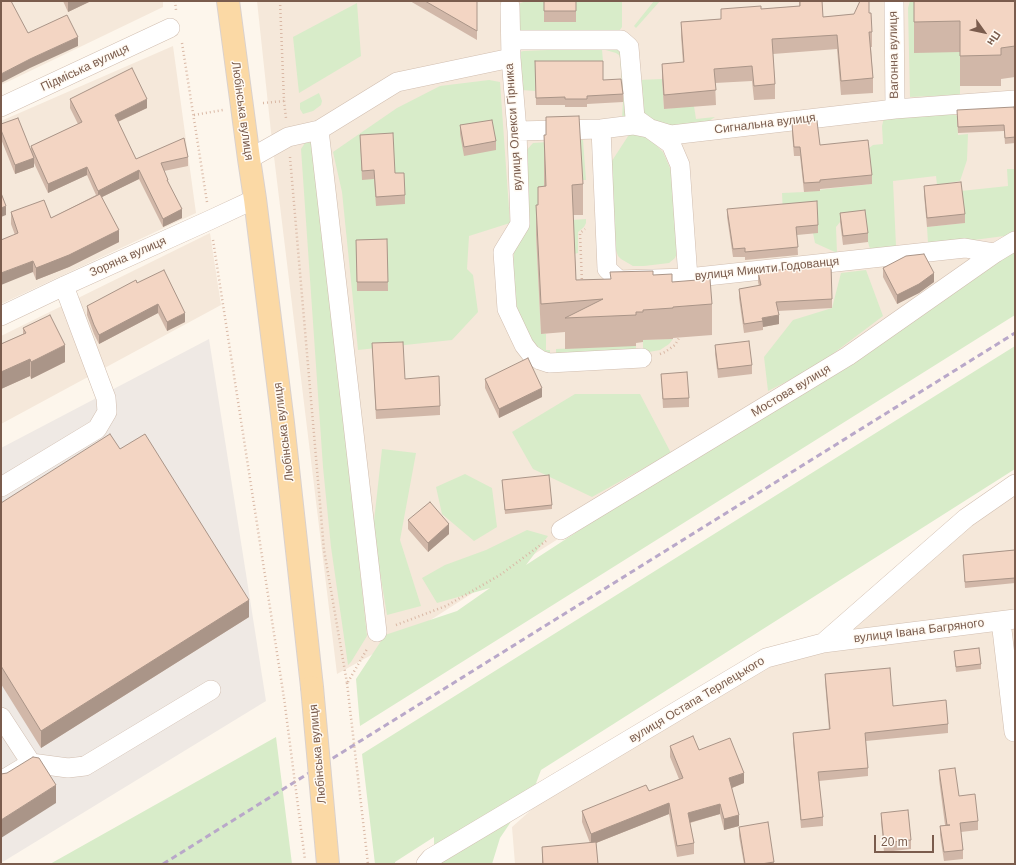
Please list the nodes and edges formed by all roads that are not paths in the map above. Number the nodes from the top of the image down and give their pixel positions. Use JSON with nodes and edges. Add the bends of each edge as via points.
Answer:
{"nodes":[{"id":1,"x":894,"y":1,"type":"edge"},
{"id":2,"x":233,"y":2,"type":"edge"},
{"id":3,"x":510,"y":6,"type":"dead end"},
{"id":4,"x":176,"y":28,"type":"road end"},
{"id":5,"x":511,"y":49,"type":"junction"},
{"id":6,"x":1015,"y":100,"type":"edge"},
{"id":7,"x":1,"y":107,"type":"edge"},
{"id":8,"x":895,"y":109,"type":"junction"},
{"id":9,"x":648,"y":128,"type":"junction"},
{"id":10,"x":601,"y":129,"type":"junction"},
{"id":11,"x":319,"y":130,"type":"junction"},
{"id":12,"x":517,"y":131,"type":"junction"},
{"id":13,"x":248,"y":159,"type":"junction"},
{"id":14,"x":255,"y":199,"type":"junction"},
{"id":15,"x":1015,"y":241,"type":"edge"},
{"id":16,"x":995,"y":253,"type":"junction"},
{"id":17,"x":688,"y":278,"type":"junction"},
{"id":18,"x":64,"y":286,"type":"junction"},
{"id":19,"x":1,"y":316,"type":"edge"},
{"id":20,"x":642,"y":358,"type":"road end"},
{"id":21,"x":1015,"y":484,"type":"edge"},
{"id":22,"x":1,"y":487,"type":"edge"},
{"id":23,"x":561,"y":530,"type":"road end"},
{"id":24,"x":1008,"y":620,"type":"edge"},
{"id":25,"x":377,"y":632,"type":"road end"},
{"id":26,"x":824,"y":643,"type":"junction"},
{"id":27,"x":211,"y":690,"type":"dead end"},
{"id":28,"x":1,"y":717,"type":"edge"},
{"id":29,"x":1014,"y":732,"type":"edge"},
{"id":30,"x":31,"y":763,"type":"junction"},
{"id":31,"x":1,"y":781,"type":"edge"},
{"id":32,"x":328,"y":864,"type":"edge"},
{"id":33,"x":426,"y":864,"type":"edge"}],
"edges":[{"from":1,"to":8,"type":"street","name":"Вагонна вулиця"},
{"from":2,"to":13,"type":"main road","name":"Любінська вулиця"},
{"from":3,"to":5,"type":"street"},
{"from":4,"to":7,"type":"street","name":"Підміська вулиця"},
{"from":5,"to":9,"type":"street","name":"вулиця Микити Годованця","via":[[621,40],[629,47],[635,118]]},
{"from":5,"to":11,"type":"street","name":"вулиця Олекси Гірника","via":[[397,82]]},
{"from":5,"to":12,"type":"street","name":"вулиця Олекси Гірника"},
{"from":6,"to":8,"type":"street","name":"Сигнальна вулиця"},
{"from":8,"to":9,"type":"street","name":"Сигнальна вулиця","via":[[670,135]]},
{"from":9,"to":10,"type":"street","name":"Сигнальна вулиця","via":[[633,125]]},
{"from":9,"to":17,"type":"street","name":"вулиця Микити Годованця","via":[[671,144],[680,165]]},
{"from":10,"to":12,"type":"street","name":"Сигнальна вулиця"},
{"from":10,"to":17,"type":"street","via":[[607,269],[619,280]]},
{"from":11,"to":13,"type":"street","name":"вулиця Олекси Гірника","via":[[288,137]]},
{"from":11,"to":25,"type":"street"},
{"from":12,"to":20,"type":"street","name":"вулиця Олекси Гірника","via":[[520,224],[503,252],[507,309],[524,345],[531,354],[549,363]]},
{"from":13,"to":14,"type":"main road","name":"Любінська вулиця"},
{"from":14,"to":18,"type":"street","name":"Зоряна вулиця"},
{"from":14,"to":32,"type":"main road","name":"Любінська вулиця","bridge":true,"via":[[283,423]]},
{"from":15,"to":16,"type":"street","name":"Мостова вулиця"},
{"from":16,"to":17,"type":"street","name":"вулиця Микити Годованця","via":[[965,248]]},
{"from":16,"to":23,"type":"street","name":"Мостова вулиця","via":[[848,356]]},
{"from":18,"to":19,"type":"street","name":"Зоряна вулиця"},
{"from":18,"to":22,"type":"street","via":[[106,398],[107,412],[97,429]]},
{"from":21,"to":26,"type":"street","name":"вулиця Остапа Терлецького","via":[[966,518]]},
{"from":24,"to":26,"type":"street","name":"вулиця Івана Багряного"},
{"from":24,"to":29,"type":"street"},
{"from":26,"to":33,"type":"street","name":"вулиця Остапа Терлецького","via":[[766,658],[431,858]]},
{"from":27,"to":30,"type":"street","via":[[86,766],[68,768]]},
{"from":28,"to":30,"type":"street"},
{"from":30,"to":31,"type":"street"}]}
